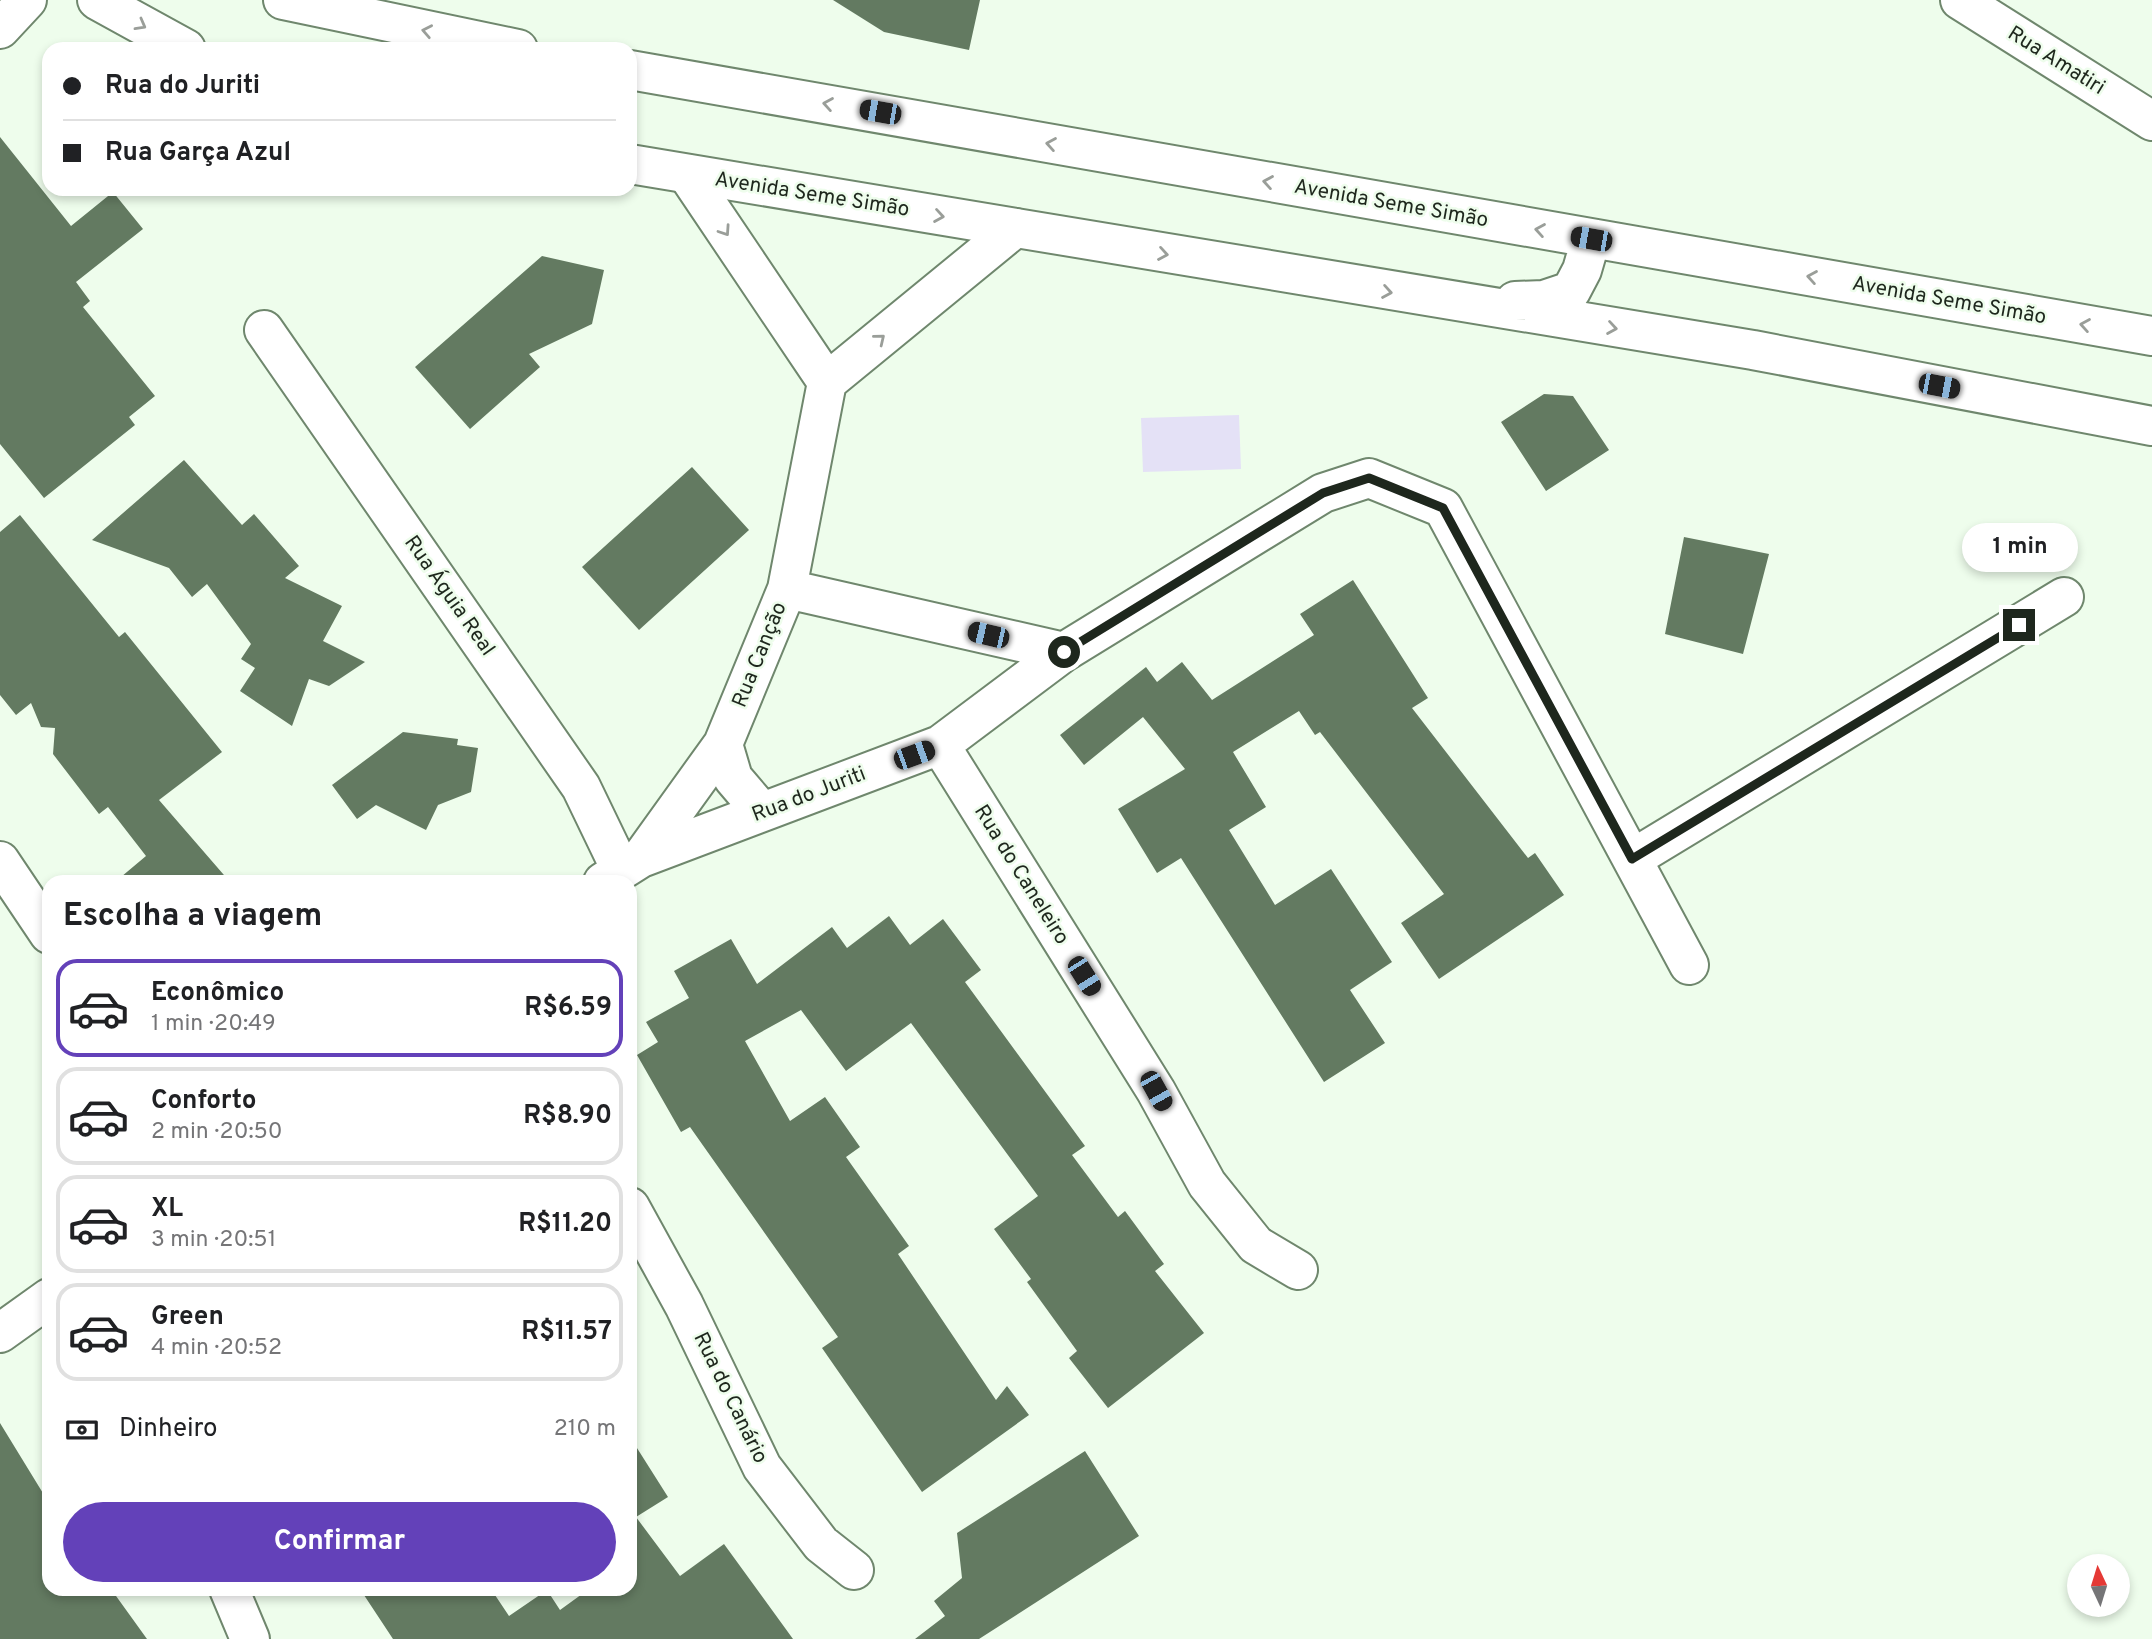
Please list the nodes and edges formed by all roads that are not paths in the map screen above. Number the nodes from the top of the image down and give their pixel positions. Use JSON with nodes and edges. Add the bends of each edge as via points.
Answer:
{"nodes":[{"id":1,"x":27,"y":0,"type":"edge"},
{"id":2,"x":97,"y":0,"type":"edge"},
{"id":3,"x":1960,"y":0,"type":"edge"},
{"id":4,"x":285,"y":1,"type":"edge"},
{"id":5,"x":0,"y":29,"type":"edge"},
{"id":6,"x":173,"y":42,"type":"edge"},
{"id":7,"x":484,"y":42,"type":"edge"},
{"id":8,"x":637,"y":71,"type":"edge"},
{"id":9,"x":2152,"y":121,"type":"edge"},
{"id":10,"x":637,"y":165,"type":"edge"},
{"id":11,"x":687,"y":174,"type":"junction"},
{"id":12,"x":1014,"y":228,"type":"junction"},
{"id":13,"x":1591,"y":239,"type":"junction"},
{"id":14,"x":1450,"y":302,"type":"junction"},
{"id":15,"x":264,"y":330,"type":"dead end"},
{"id":16,"x":2152,"y":336,"type":"edge"},
{"id":17,"x":827,"y":382,"type":"junction"},
{"id":18,"x":2152,"y":426,"type":"edge"},
{"id":19,"x":787,"y":589,"type":"junction"},
{"id":20,"x":2064,"y":597,"type":"dead end"},
{"id":21,"x":1064,"y":652,"type":"junction"},
{"id":22,"x":723,"y":744,"type":"junction"},
{"id":23,"x":940,"y":745,"type":"junction"},
{"id":24,"x":762,"y":812,"type":"junction"},
{"id":25,"x":1632,"y":859,"type":"junction"},
{"id":26,"x":0,"y":861,"type":"edge"},
{"id":27,"x":621,"y":870,"type":"edge"},
{"id":28,"x":42,"y":924,"type":"edge"},
{"id":29,"x":1689,"y":965,"type":"dead end"},
{"id":30,"x":637,"y":1220,"type":"edge"},
{"id":31,"x":1298,"y":1270,"type":"dead end"},
{"id":32,"x":42,"y":1303,"type":"edge"},
{"id":33,"x":0,"y":1333,"type":"edge"},
{"id":34,"x":854,"y":1570,"type":"dead end"},
{"id":35,"x":232,"y":1596,"type":"edge"},
{"id":36,"x":250,"y":1639,"type":"edge"}],
"edges":[{"from":1,"to":5,"type":"street"},
{"from":2,"to":6,"type":"street","one_way":true},
{"from":3,"to":9,"type":"street","name":"Rua Amatiri"},
{"from":7,"to":4,"type":"street","one_way":true},
{"from":13,"to":8,"type":"street","name":"Avenida Seme Simão","one_way":true},
{"from":10,"to":11,"type":"street","name":"Avenida Seme Simão"},
{"from":11,"to":12,"type":"street","name":"Avenida Seme Simão","one_way":true},
{"from":11,"to":17,"type":"street","one_way":true},
{"from":12,"to":14,"type":"street","name":"Avenida Seme Simão","one_way":true},
{"from":17,"to":12,"type":"street","one_way":true},
{"from":13,"to":14,"type":"street","via":[[1571,291],[1544,300]]},
{"from":16,"to":13,"type":"street","name":"Avenida Seme Simão","one_way":true},
{"from":14,"to":18,"type":"street","name":"Avenida Seme Simão","one_way":true,"via":[[1753,350]]},
{"from":15,"to":27,"type":"street","name":"Rua Águia Real","via":[[581,788]]},
{"from":17,"to":19,"type":"street","name":"Rua Canção"},
{"from":19,"to":21,"type":"street"},
{"from":19,"to":22,"type":"street","name":"Rua Canção"},
{"from":20,"to":25,"type":"street"},
{"from":21,"to":23,"type":"street","name":"Rua do Juriti"},
{"from":21,"to":25,"type":"street","name":"Rua do Juriti","via":[[1323,493],[1369,478],[1443,508]]},
{"from":22,"to":24,"type":"street","via":[[733,778]]},
{"from":22,"to":27,"type":"street","name":"Rua Canção"},
{"from":23,"to":24,"type":"street","name":"Rua do Juriti"},
{"from":23,"to":31,"type":"street","name":"Rua do Caneleiro","via":[[1156,1091],[1207,1184],[1256,1245]]},
{"from":24,"to":27,"type":"street","name":"Rua do Juriti"},
{"from":25,"to":29,"type":"street","name":"Rua do Juriti"},
{"from":26,"to":28,"type":"street"},
{"from":30,"to":34,"type":"street","name":"Rua do Canário","via":[[762,1467],[821,1544]]},
{"from":32,"to":33,"type":"street"},
{"from":35,"to":36,"type":"street"}]}
